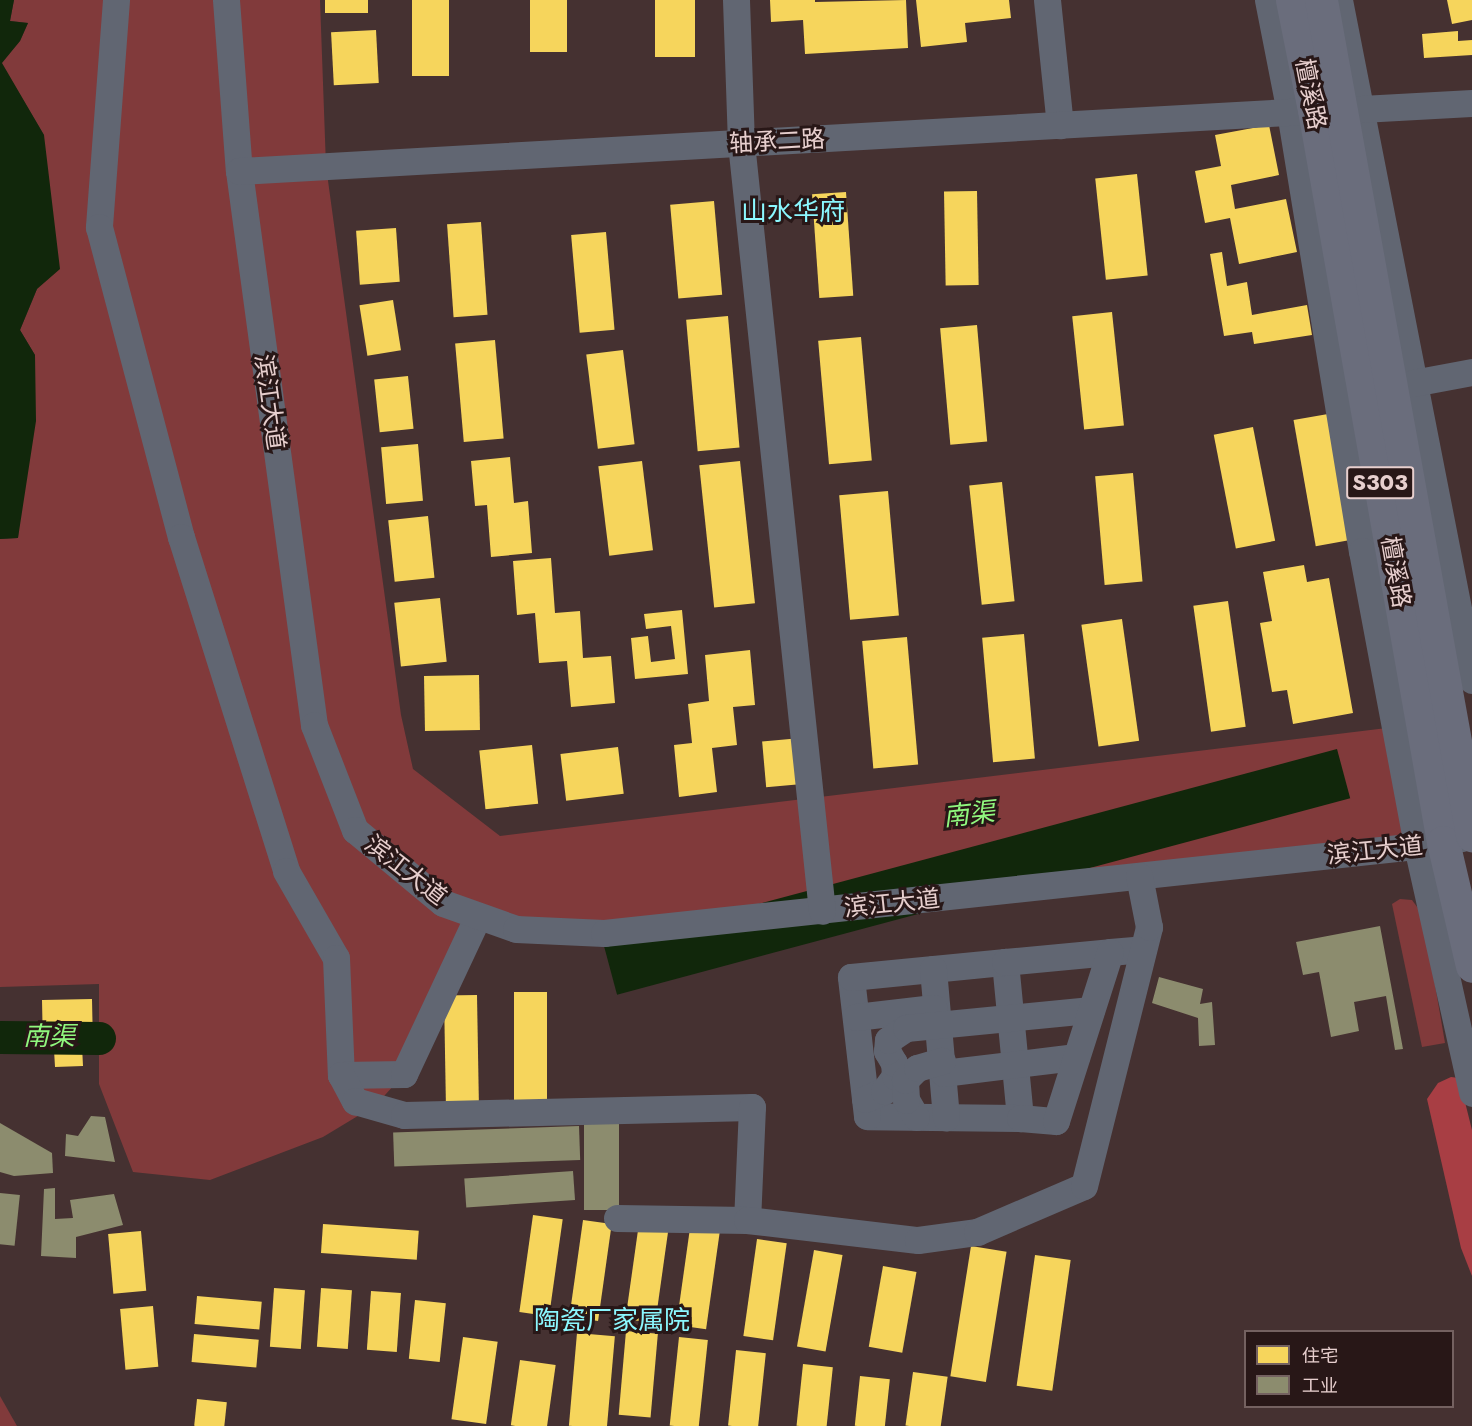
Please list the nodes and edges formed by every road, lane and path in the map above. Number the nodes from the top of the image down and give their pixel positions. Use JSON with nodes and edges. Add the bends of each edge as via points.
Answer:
{"nodes":[{"id":1,"x":116,"y":0,"type":"edge"},
{"id":2,"x":226,"y":0,"type":"edge"},
{"id":3,"x":736,"y":0,"type":"edge"},
{"id":4,"x":1047,"y":0,"type":"edge"},
{"id":5,"x":1268,"y":0,"type":"edge"},
{"id":6,"x":1292,"y":0,"type":"edge"},
{"id":7,"x":1321,"y":0,"type":"edge"},
{"id":8,"x":1339,"y":0,"type":"edge"},
{"id":9,"x":1472,"y":103,"type":"edge"},
{"id":10,"x":1326,"y":111,"type":"junction"},
{"id":11,"x":1060,"y":125,"type":"junction"},
{"id":12,"x":741,"y":143,"type":"junction"},
{"id":13,"x":239,"y":171,"type":"junction"},
{"id":14,"x":1472,"y":372,"type":"edge"},
{"id":15,"x":1413,"y":383,"type":"junction"},
{"id":16,"x":1460,"y":559,"type":"edge"},
{"id":17,"x":1472,"y":680,"type":"edge"},
{"id":18,"x":1451,"y":840,"type":"edge"},
{"id":19,"x":1139,"y":876,"type":"junction"},
{"id":20,"x":821,"y":905,"type":"junction"},
{"id":21,"x":478,"y":915,"type":"junction"},
{"id":22,"x":1143,"y":949,"type":"junction"},
{"id":23,"x":1110,"y":952,"type":"junction"},
{"id":24,"x":1005,"y":962,"type":"junction"},
{"id":25,"x":1472,"y":966,"type":"edge"},
{"id":26,"x":933,"y":969,"type":"junction"},
{"id":27,"x":1091,"y":1010,"type":"junction"},
{"id":28,"x":856,"y":1017,"type":"junction"},
{"id":29,"x":938,"y":1017,"type":"junction"},
{"id":30,"x":1010,"y":1019,"type":"junction"},
{"id":31,"x":1076,"y":1057,"type":"junction"},
{"id":32,"x":1015,"y":1065,"type":"junction"},
{"id":33,"x":942,"y":1067,"type":"junction"},
{"id":34,"x":1468,"y":1068,"type":"edge"},
{"id":35,"x":341,"y":1075,"type":"junction"},
{"id":36,"x":1472,"y":1093,"type":"edge"},
{"id":37,"x":865,"y":1099,"type":"junction"},
{"id":38,"x":916,"y":1117,"type":"junction"},
{"id":39,"x":946,"y":1117,"type":"junction"},
{"id":40,"x":1020,"y":1118,"type":"junction"},
{"id":41,"x":617,"y":1218,"type":"dead end"},
{"id":42,"x":747,"y":1220,"type":"junction"}],
"edges":[{"from":1,"to":35,"type":"street","via":[[99,227],[181,537],[286,871],[336,958]]},
{"from":2,"to":13,"type":"street","name":"滨江大道"},
{"from":3,"to":12,"type":"street"},
{"from":4,"to":11,"type":"street"},
{"from":5,"to":10,"type":"street"},
{"from":6,"to":10,"type":"main road","name":"檀溪路","number":"S303"},
{"from":7,"to":10,"type":"main road","name":"檀溪路","number":"S303"},
{"from":8,"to":10,"type":"street"},
{"from":9,"to":10,"type":"street","name":"轴承二路"},
{"from":10,"to":11,"type":"street","name":"轴承二路"},
{"from":10,"to":15,"type":"street"},
{"from":10,"to":18,"type":"main road","name":"檀溪路","number":"S303"},
{"from":10,"to":18,"type":"street","via":[[1362,551]]},
{"from":11,"to":12,"type":"street","name":"轴承二路"},
{"from":12,"to":13,"type":"street","name":"轴承二路"},
{"from":12,"to":20,"type":"street"},
{"from":13,"to":21,"type":"street","name":"滨江大道","via":[[314,725],[355,830],[442,903]]},
{"from":14,"to":15,"type":"street"},
{"from":15,"to":16,"type":"street"},
{"from":16,"to":17,"type":"street"},
{"from":18,"to":19,"type":"street","name":"滨江大道"},
{"from":18,"to":25,"type":"main road","name":"檀溪路","number":"S303"},
{"from":18,"to":34,"type":"street"},
{"from":19,"to":20,"type":"street","name":"滨江大道"},
{"from":19,"to":22,"type":"street","via":[[1149,927]]},
{"from":20,"to":21,"type":"street","name":"滨江大道","via":[[604,933],[516,929]]},
{"from":21,"to":35,"type":"street","via":[[404,1074]]},
{"from":22,"to":23,"type":"street"},
{"from":22,"to":42,"type":"street","via":[[1084,1186],[977,1232],[918,1240]]},
{"from":23,"to":24,"type":"street"},
{"from":23,"to":27,"type":"street"},
{"from":24,"to":26,"type":"street"},
{"from":24,"to":30,"type":"street"},
{"from":26,"to":28,"type":"street","via":[[851,977]]},
{"from":26,"to":29,"type":"street"},
{"from":27,"to":30,"type":"street"},
{"from":27,"to":31,"type":"street"},
{"from":28,"to":29,"type":"street"},
{"from":28,"to":37,"type":"street"},
{"from":29,"to":30,"type":"street"},
{"from":29,"to":33,"type":"street"},
{"from":29,"to":37,"type":"street","via":[[888,1040],[887,1051],[896,1076],[884,1091]]},
{"from":30,"to":32,"type":"street"},
{"from":31,"to":32,"type":"street"},
{"from":31,"to":40,"type":"street","via":[[1056,1121]]},
{"from":32,"to":33,"type":"street"},
{"from":32,"to":40,"type":"street"},
{"from":33,"to":38,"type":"street","via":[[917,1068],[905,1080],[906,1100]]},
{"from":33,"to":39,"type":"street"},
{"from":34,"to":36,"type":"street"},
{"from":35,"to":42,"type":"street","via":[[355,1101],[404,1115],[752,1107]]},
{"from":37,"to":38,"type":"street","via":[[867,1116]]},
{"from":38,"to":39,"type":"street"},
{"from":39,"to":40,"type":"street"},
{"from":41,"to":42,"type":"street"}]}
